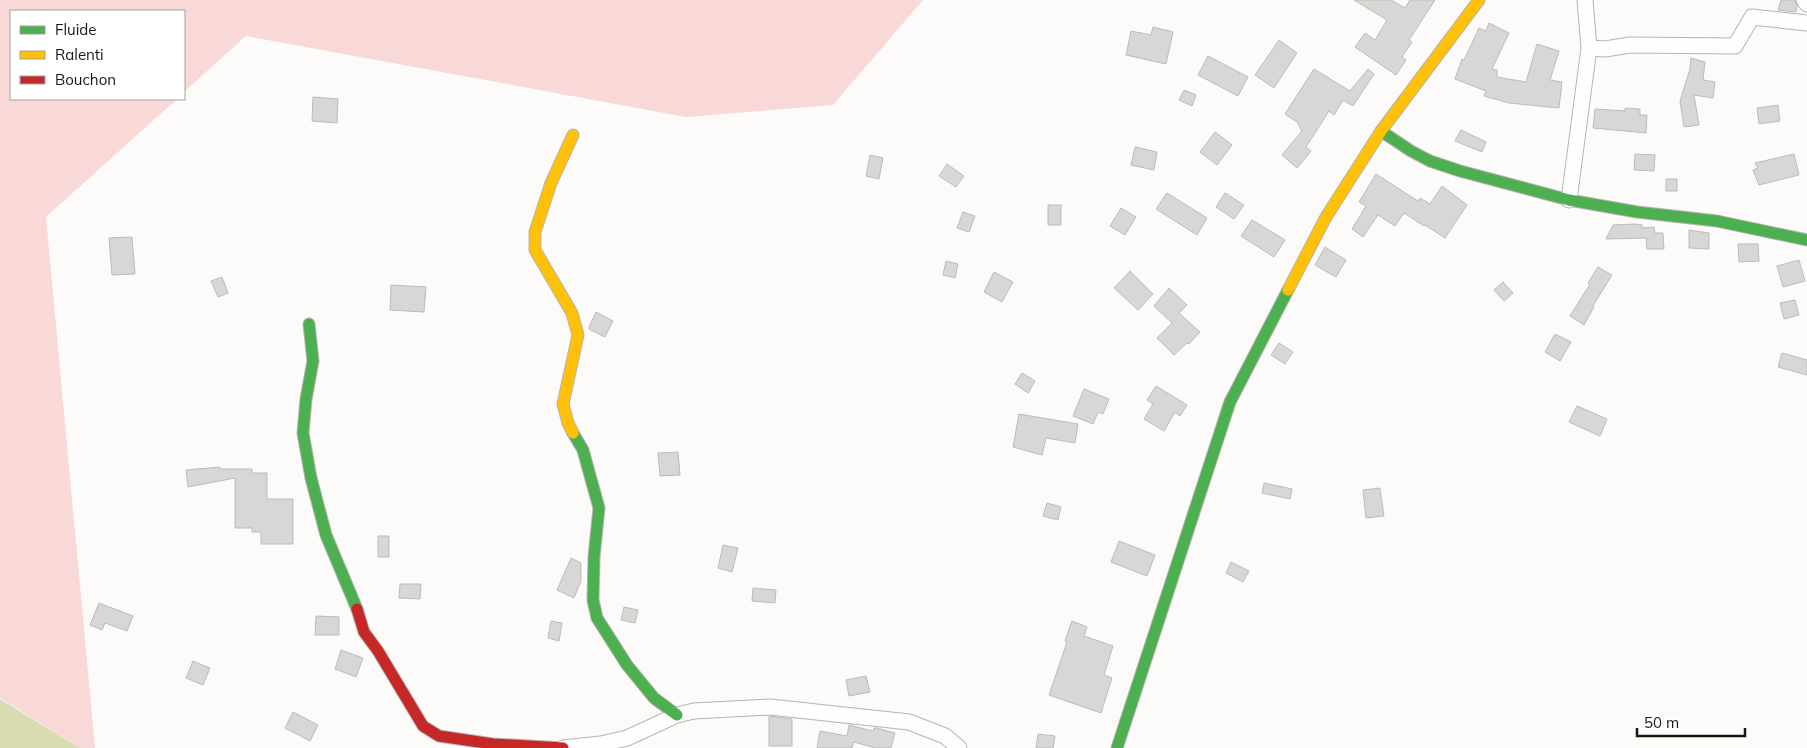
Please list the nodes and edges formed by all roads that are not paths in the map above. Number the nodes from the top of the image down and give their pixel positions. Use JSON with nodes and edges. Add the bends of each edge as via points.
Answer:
{"nodes":[{"id":1,"x":1479,"y":0,"type":"edge"},
{"id":2,"x":1585,"y":0,"type":"edge"},
{"id":3,"x":1804,"y":0,"type":"edge"},
{"id":4,"x":1807,"y":4,"type":"edge"},
{"id":5,"x":1807,"y":23,"type":"edge"},
{"id":6,"x":1589,"y":48,"type":"junction"},
{"id":7,"x":1382,"y":131,"type":"junction"},
{"id":8,"x":573,"y":135,"type":"dead end"},
{"id":9,"x":1569,"y":200,"type":"junction"},
{"id":10,"x":1807,"y":240,"type":"edge"},
{"id":11,"x":309,"y":324,"type":"dead end"},
{"id":12,"x":677,"y":715,"type":"junction"},
{"id":13,"x":563,"y":748,"type":"edge"},
{"id":14,"x":959,"y":748,"type":"edge"},
{"id":15,"x":1117,"y":748,"type":"edge"}],
"edges":[{"from":1,"to":7,"type":"street"},
{"from":2,"to":6,"type":"street"},
{"from":3,"to":4,"type":"street"},
{"from":5,"to":6,"type":"street","via":[[1752,17],[1735,46]]},
{"from":6,"to":9,"type":"street"},
{"from":7,"to":9,"type":"street","via":[[1430,161]]},
{"from":7,"to":15,"type":"street","via":[[1326,217],[1230,402]]},
{"from":8,"to":12,"type":"street","via":[[535,232],[536,250],[572,313],[578,335],[563,404],[568,423],[583,450],[599,508],[593,600],[598,618],[627,665],[654,698]]},
{"from":9,"to":10,"type":"street","via":[[1717,221]]},
{"from":11,"to":13,"type":"street","via":[[313,361],[303,433],[311,478],[326,535],[364,632],[413,711],[424,726],[439,736],[493,744]]},
{"from":12,"to":13,"type":"street","via":[[627,738]]},
{"from":12,"to":14,"type":"street","via":[[694,711],[770,707],[850,715],[909,722],[945,736]]}]}
